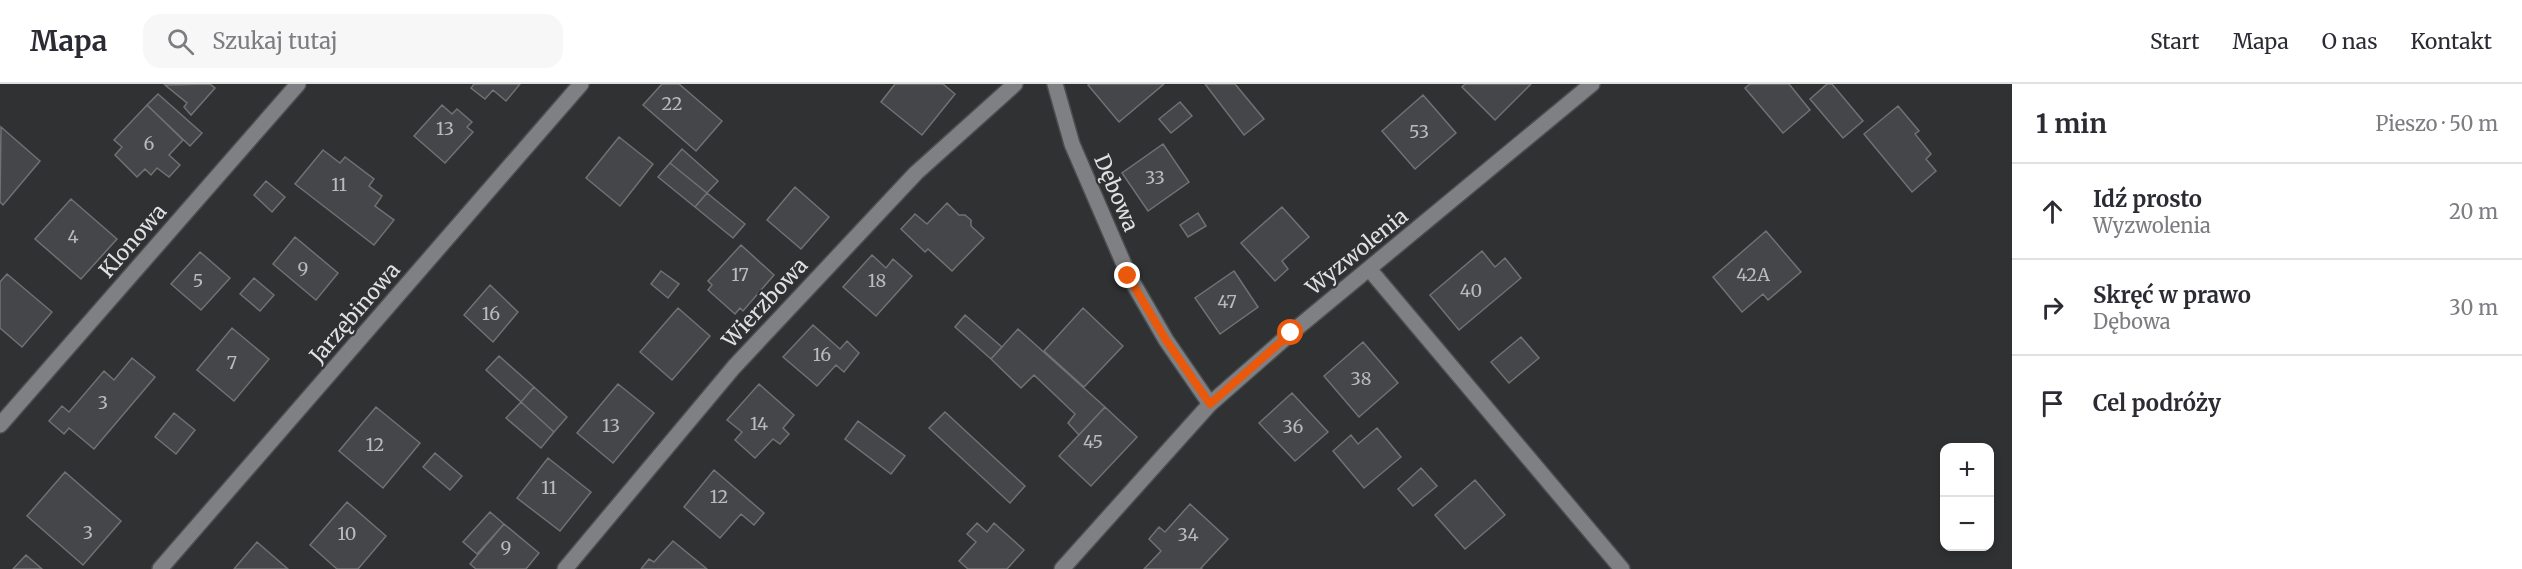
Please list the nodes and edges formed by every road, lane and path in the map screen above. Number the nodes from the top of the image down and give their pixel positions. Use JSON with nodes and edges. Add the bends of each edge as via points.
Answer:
{"nodes":[{"id":1,"x":298,"y":84,"type":"edge"},
{"id":2,"x":581,"y":84,"type":"edge"},
{"id":3,"x":1015,"y":84,"type":"edge"},
{"id":4,"x":1055,"y":84,"type":"edge"},
{"id":5,"x":1592,"y":84,"type":"edge"},
{"id":6,"x":1370,"y":270,"type":"junction"},
{"id":7,"x":1210,"y":404,"type":"junction"},
{"id":8,"x":0,"y":425,"type":"edge"},
{"id":9,"x":160,"y":569,"type":"edge"},
{"id":10,"x":565,"y":569,"type":"edge"},
{"id":11,"x":1062,"y":569,"type":"edge"},
{"id":12,"x":1622,"y":569,"type":"edge"}],
"edges":[{"from":1,"to":8,"type":"street","name":"Klonowa"},
{"from":2,"to":9,"type":"street","name":"Jarzębinowa"},
{"from":3,"to":10,"type":"street","name":"Wierzbowa","via":[[916,173],[742,358]]},
{"from":4,"to":7,"type":"street","name":"Dębowa","via":[[1072,144],[1128,276]]},
{"from":5,"to":6,"type":"street","name":"Wyzwolenia"},
{"from":6,"to":7,"type":"street","name":"Wyzwolenia"},
{"from":6,"to":12,"type":"street"},
{"from":7,"to":11,"type":"street","name":"Wyzwolenia"}]}
